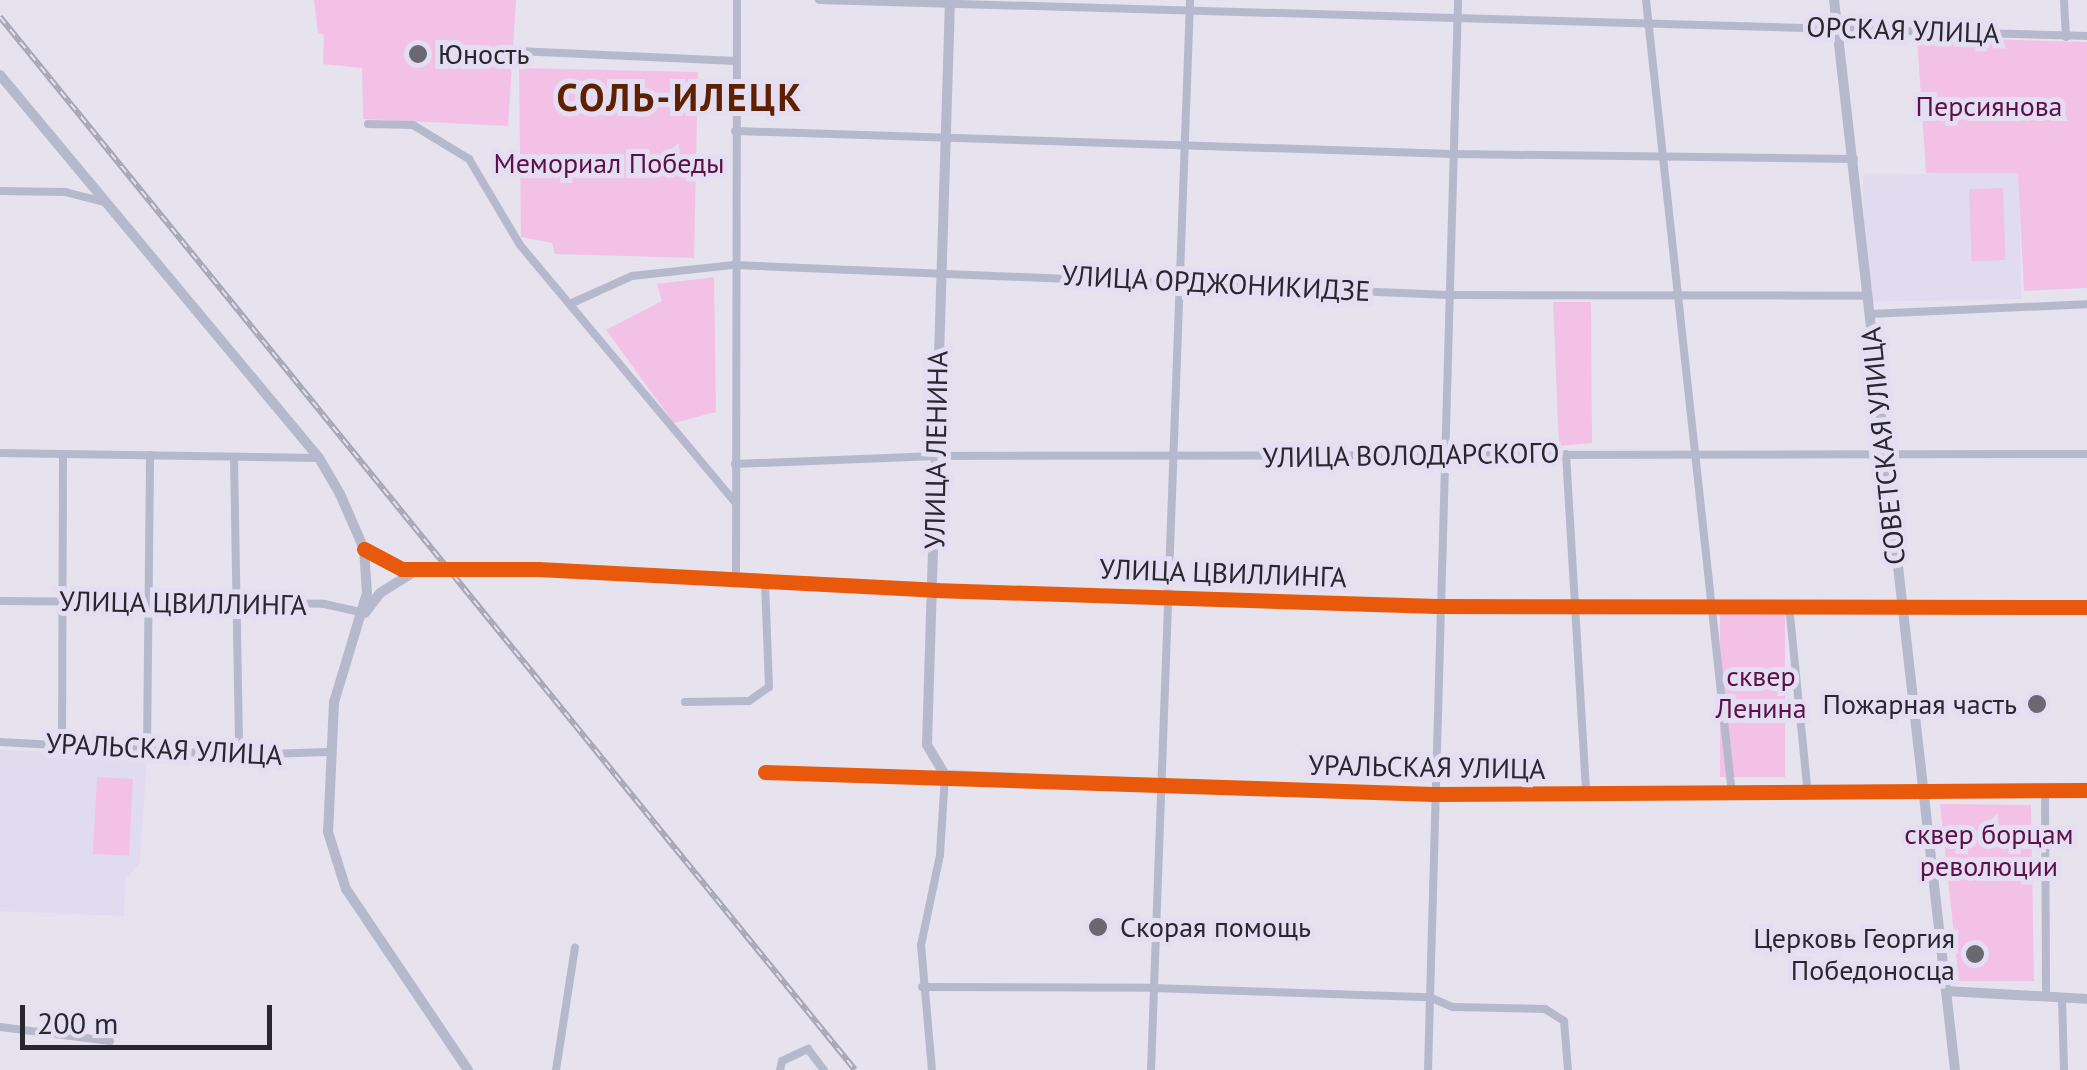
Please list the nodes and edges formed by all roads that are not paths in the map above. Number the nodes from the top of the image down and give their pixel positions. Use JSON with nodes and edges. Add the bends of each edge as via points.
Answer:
{"nodes":[{"id":1,"x":736,"y":0,"type":"edge"},
{"id":2,"x":818,"y":0,"type":"edge"},
{"id":3,"x":1458,"y":0,"type":"edge"},
{"id":4,"x":1646,"y":0,"type":"edge"},
{"id":5,"x":1834,"y":0,"type":"edge"},
{"id":6,"x":2064,"y":0,"type":"edge"},
{"id":7,"x":950,"y":2,"type":"edge"},
{"id":8,"x":1190,"y":3,"type":"edge"},
{"id":9,"x":1458,"y":19,"type":"junction"},
{"id":10,"x":1648,"y":23,"type":"junction"},
{"id":11,"x":1836,"y":26,"type":"junction"},
{"id":12,"x":2087,"y":36,"type":"edge"},
{"id":13,"x":2066,"y":37,"type":"junction"},
{"id":14,"x":517,"y":51,"type":"dead end"},
{"id":15,"x":736,"y":60,"type":"junction"},
{"id":16,"x":0,"y":75,"type":"edge"},
{"id":17,"x":368,"y":124,"type":"dead end"},
{"id":18,"x":735,"y":131,"type":"junction"},
{"id":19,"x":944,"y":137,"type":"junction"},
{"id":20,"x":1185,"y":143,"type":"junction"},
{"id":21,"x":1453,"y":154,"type":"junction"},
{"id":22,"x":1664,"y":156,"type":"junction"},
{"id":23,"x":1854,"y":158,"type":"junction"},
{"id":24,"x":0,"y":191,"type":"edge"},
{"id":25,"x":107,"y":203,"type":"junction"},
{"id":26,"x":734,"y":265,"type":"junction"},
{"id":27,"x":940,"y":272,"type":"junction"},
{"id":28,"x":1181,"y":280,"type":"junction"},
{"id":29,"x":1448,"y":295,"type":"junction"},
{"id":30,"x":1867,"y":296,"type":"junction"},
{"id":31,"x":1678,"y":298,"type":"junction"},
{"id":32,"x":572,"y":303,"type":"junction"},
{"id":33,"x":2087,"y":304,"type":"edge"},
{"id":34,"x":1870,"y":314,"type":"junction"},
{"id":35,"x":1883,"y":450,"type":"junction"},
{"id":36,"x":1695,"y":452,"type":"junction"},
{"id":37,"x":0,"y":453,"type":"edge"},
{"id":38,"x":64,"y":454,"type":"junction"},
{"id":39,"x":1566,"y":454,"type":"junction"},
{"id":40,"x":2087,"y":454,"type":"edge"},
{"id":41,"x":1444,"y":455,"type":"junction"},
{"id":42,"x":150,"y":456,"type":"junction"},
{"id":43,"x":936,"y":456,"type":"junction"},
{"id":44,"x":234,"y":457,"type":"junction"},
{"id":45,"x":320,"y":458,"type":"junction"},
{"id":46,"x":1173,"y":458,"type":"junction"},
{"id":47,"x":735,"y":464,"type":"junction"},
{"id":48,"x":735,"y":502,"type":"junction"},
{"id":49,"x":364,"y":548,"type":"junction"},
{"id":50,"x":418,"y":570,"type":"junction"},
{"id":51,"x":736,"y":581,"type":"junction"},
{"id":52,"x":765,"y":582,"type":"junction"},
{"id":53,"x":934,"y":590,"type":"junction"},
{"id":54,"x":1164,"y":595,"type":"junction"},
{"id":55,"x":0,"y":601,"type":"edge"},
{"id":56,"x":62,"y":601,"type":"junction"},
{"id":57,"x":149,"y":603,"type":"junction"},
{"id":58,"x":232,"y":604,"type":"junction"},
{"id":59,"x":1575,"y":604,"type":"junction"},
{"id":60,"x":1789,"y":605,"type":"junction"},
{"id":61,"x":1438,"y":606,"type":"junction"},
{"id":62,"x":1712,"y":606,"type":"junction"},
{"id":63,"x":1898,"y":606,"type":"junction"},
{"id":64,"x":2087,"y":607,"type":"edge"},
{"id":65,"x":365,"y":614,"type":"junction"},
{"id":66,"x":685,"y":702,"type":"dead end"},
{"id":67,"x":0,"y":742,"type":"edge"},
{"id":68,"x":62,"y":744,"type":"junction"},
{"id":69,"x":147,"y":749,"type":"junction"},
{"id":70,"x":327,"y":752,"type":"junction"},
{"id":71,"x":239,"y":756,"type":"junction"},
{"id":72,"x":765,"y":772,"type":"dead end"},
{"id":73,"x":945,"y":775,"type":"junction"},
{"id":74,"x":1160,"y":786,"type":"junction"},
{"id":75,"x":2045,"y":788,"type":"junction"},
{"id":76,"x":1919,"y":790,"type":"junction"},
{"id":77,"x":2087,"y":790,"type":"edge"},
{"id":78,"x":1434,"y":794,"type":"junction"},
{"id":79,"x":1732,"y":794,"type":"junction"},
{"id":80,"x":1808,"y":794,"type":"junction"},
{"id":81,"x":1586,"y":795,"type":"junction"},
{"id":82,"x":575,"y":947,"type":"dead end"},
{"id":83,"x":922,"y":988,"type":"junction"},
{"id":84,"x":1152,"y":988,"type":"junction"},
{"id":85,"x":1946,"y":992,"type":"junction"},
{"id":86,"x":1429,"y":997,"type":"junction"},
{"id":87,"x":2046,"y":997,"type":"junction"},
{"id":88,"x":2062,"y":998,"type":"junction"},
{"id":89,"x":2087,"y":999,"type":"edge"},
{"id":90,"x":0,"y":1026,"type":"edge"},
{"id":91,"x":110,"y":1041,"type":"dead end"},
{"id":92,"x":467,"y":1069,"type":"edge"},
{"id":93,"x":556,"y":1070,"type":"edge"},
{"id":94,"x":780,"y":1070,"type":"edge"},
{"id":95,"x":824,"y":1070,"type":"edge"},
{"id":96,"x":932,"y":1070,"type":"edge"},
{"id":97,"x":1151,"y":1070,"type":"edge"},
{"id":98,"x":1428,"y":1070,"type":"edge"},
{"id":99,"x":1568,"y":1070,"type":"edge"},
{"id":100,"x":1954,"y":1070,"type":"edge"},
{"id":101,"x":2064,"y":1070,"type":"edge"}],
"edges":[{"from":1,"to":15,"type":"street"},
{"from":2,"to":7,"type":"street","name":"ОРСКАЯ УЛИЦА"},
{"from":3,"to":9,"type":"street"},
{"from":4,"to":10,"type":"street"},
{"from":5,"to":11,"type":"street","name":"СОВЕТСКАЯ УЛИЦА"},
{"from":6,"to":13,"type":"street"},
{"from":7,"to":8,"type":"street","name":"ОРСКАЯ УЛИЦА"},
{"from":7,"to":19,"type":"street","name":"УЛИЦА ЛЕНИНА"},
{"from":8,"to":9,"type":"street","name":"ОРСКАЯ УЛИЦА"},
{"from":8,"to":20,"type":"street"},
{"from":9,"to":10,"type":"street","name":"ОРСКАЯ УЛИЦА"},
{"from":9,"to":21,"type":"street"},
{"from":10,"to":11,"type":"street","name":"ОРСКАЯ УЛИЦА"},
{"from":10,"to":22,"type":"street"},
{"from":11,"to":13,"type":"street","name":"ОРСКАЯ УЛИЦА"},
{"from":11,"to":23,"type":"street","name":"СОВЕТСКАЯ УЛИЦА"},
{"from":12,"to":13,"type":"street","name":"ОРСКАЯ УЛИЦА"},
{"from":14,"to":15,"type":"street"},
{"from":15,"to":18,"type":"street"},
{"from":16,"to":25,"type":"street"},
{"from":17,"to":32,"type":"street","via":[[413,125],[469,159],[520,244]]},
{"from":18,"to":19,"type":"street"},
{"from":18,"to":26,"type":"street"},
{"from":19,"to":20,"type":"street"},
{"from":19,"to":27,"type":"street","name":"УЛИЦА ЛЕНИНА"},
{"from":20,"to":21,"type":"street"},
{"from":20,"to":28,"type":"street"},
{"from":21,"to":22,"type":"street"},
{"from":21,"to":29,"type":"street"},
{"from":22,"to":23,"type":"street"},
{"from":22,"to":31,"type":"street"},
{"from":23,"to":30,"type":"street","name":"СОВЕТСКАЯ УЛИЦА"},
{"from":24,"to":25,"type":"street","via":[[65,192]]},
{"from":25,"to":45,"type":"street"},
{"from":26,"to":27,"type":"street","name":"УЛИЦА ОРДЖОНИКИДЗЕ"},
{"from":26,"to":32,"type":"street","name":"УЛИЦА ОРДЖОНИКИДЗЕ","via":[[632,276]]},
{"from":26,"to":47,"type":"street"},
{"from":27,"to":28,"type":"street","name":"УЛИЦА ОРДЖОНИКИДЗЕ"},
{"from":27,"to":43,"type":"street","name":"УЛИЦА ЛЕНИНА"},
{"from":28,"to":29,"type":"street","name":"УЛИЦА ОРДЖОНИКИДЗЕ"},
{"from":28,"to":46,"type":"street"},
{"from":29,"to":31,"type":"street","name":"УЛИЦА ОРДЖОНИКИДЗЕ"},
{"from":29,"to":41,"type":"street"},
{"from":30,"to":31,"type":"street","name":"УЛИЦА ОРДЖОНИКИДЗЕ"},
{"from":30,"to":34,"type":"street","name":"СОВЕТСКАЯ УЛИЦА"},
{"from":31,"to":36,"type":"street"},
{"from":32,"to":48,"type":"street"},
{"from":33,"to":34,"type":"street"},
{"from":34,"to":35,"type":"street","name":"СОВЕТСКАЯ УЛИЦА"},
{"from":35,"to":36,"type":"street","name":"УЛИЦА ВОЛОДАРСКОГО"},
{"from":35,"to":40,"type":"street","name":"УЛИЦА ВОЛОДАРСКОГО"},
{"from":35,"to":63,"type":"street","name":"СОВЕТСКАЯ УЛИЦА"},
{"from":36,"to":39,"type":"street","name":"УЛИЦА ВОЛОДАРСКОГО"},
{"from":36,"to":62,"type":"street"},
{"from":37,"to":38,"type":"street"},
{"from":38,"to":42,"type":"street"},
{"from":38,"to":56,"type":"street"},
{"from":39,"to":41,"type":"street","name":"УЛИЦА ВОЛОДАРСКОГО"},
{"from":39,"to":59,"type":"street"},
{"from":41,"to":46,"type":"street","name":"УЛИЦА ВОЛОДАРСКОГО"},
{"from":41,"to":61,"type":"street"},
{"from":42,"to":44,"type":"street"},
{"from":42,"to":57,"type":"street"},
{"from":43,"to":46,"type":"street","name":"УЛИЦА ВОЛОДАРСКОГО"},
{"from":43,"to":47,"type":"street","name":"УЛИЦА ВОЛОДАРСКОГО"},
{"from":43,"to":53,"type":"street","name":"УЛИЦА ЛЕНИНА"},
{"from":44,"to":45,"type":"street"},
{"from":44,"to":58,"type":"street"},
{"from":45,"to":49,"type":"street"},
{"from":46,"to":54,"type":"street"},
{"from":47,"to":48,"type":"street"},
{"from":48,"to":51,"type":"street"},
{"from":49,"to":50,"type":"street","name":"УЛИЦА ЦВИЛЛИНГА","via":[[388,566]]},
{"from":49,"to":65,"type":"street"},
{"from":50,"to":51,"type":"street","name":"УЛИЦА ЦВИЛЛИНГА"},
{"from":50,"to":65,"type":"street","via":[[380,593]]},
{"from":51,"to":52,"type":"street","name":"УЛИЦА ЦВИЛЛИНГА"},
{"from":52,"to":53,"type":"street","name":"УЛИЦА ЦВИЛЛИНГА"},
{"from":52,"to":66,"type":"street","via":[[770,678],[764,694],[733,703]]},
{"from":53,"to":54,"type":"street","name":"УЛИЦА ЦВИЛЛИНГА"},
{"from":53,"to":73,"type":"street","name":"УЛИЦА ЛЕНИНА","via":[[928,745]]},
{"from":54,"to":61,"type":"street","name":"УЛИЦА ЦВИЛЛИНГА"},
{"from":54,"to":74,"type":"street"},
{"from":55,"to":56,"type":"street","name":"УЛИЦА ЦВИЛЛИНГА"},
{"from":56,"to":57,"type":"street","name":"УЛИЦА ЦВИЛЛИНГА"},
{"from":56,"to":68,"type":"street"},
{"from":57,"to":58,"type":"street","name":"УЛИЦА ЦВИЛЛИНГА"},
{"from":57,"to":69,"type":"street"},
{"from":58,"to":65,"type":"street","name":"УЛИЦА ЦВИЛЛИНГА","via":[[324,604]]},
{"from":58,"to":71,"type":"street"},
{"from":59,"to":61,"type":"street","name":"УЛИЦА ЦВИЛЛИНГА"},
{"from":59,"to":62,"type":"street","name":"УЛИЦА ЦВИЛЛИНГА"},
{"from":59,"to":81,"type":"street"},
{"from":60,"to":62,"type":"street","name":"УЛИЦА ЦВИЛЛИНГА"},
{"from":60,"to":63,"type":"street","name":"УЛИЦА ЦВИЛЛИНГА"},
{"from":60,"to":80,"type":"street"},
{"from":61,"to":78,"type":"street"},
{"from":62,"to":79,"type":"street"},
{"from":63,"to":64,"type":"street","name":"УЛИЦА ЦВИЛЛИНГА"},
{"from":63,"to":76,"type":"street","name":"СОВЕТСКАЯ УЛИЦА"},
{"from":65,"to":70,"type":"street","via":[[341,676]]},
{"from":67,"to":68,"type":"street","name":"УРАЛЬСКАЯ УЛИЦА"},
{"from":68,"to":69,"type":"street","name":"УРАЛЬСКАЯ УЛИЦА"},
{"from":69,"to":71,"type":"street","name":"УРАЛЬСКАЯ УЛИЦА"},
{"from":70,"to":71,"type":"street","name":"УРАЛЬСКАЯ УЛИЦА"},
{"from":70,"to":92,"type":"street","via":[[328,832],[346,889]]},
{"from":72,"to":73,"type":"street","name":"УРАЛЬСКАЯ УЛИЦА"},
{"from":73,"to":74,"type":"street","name":"УРАЛЬСКАЯ УЛИЦА"},
{"from":73,"to":83,"type":"street","name":"УЛИЦА ЛЕНИНА","via":[[940,855],[920,945]]},
{"from":74,"to":78,"type":"street","name":"УРАЛЬСКАЯ УЛИЦА"},
{"from":74,"to":84,"type":"street"},
{"from":75,"to":76,"type":"street","name":"УРАЛЬСКАЯ УЛИЦА"},
{"from":75,"to":77,"type":"street","name":"УРАЛЬСКАЯ УЛИЦА"},
{"from":75,"to":87,"type":"street"},
{"from":76,"to":80,"type":"street","name":"УРАЛЬСКАЯ УЛИЦА"},
{"from":76,"to":85,"type":"street","name":"СОВЕТСКАЯ УЛИЦА"},
{"from":78,"to":81,"type":"street","name":"УРАЛЬСКАЯ УЛИЦА"},
{"from":78,"to":86,"type":"street"},
{"from":79,"to":80,"type":"street","name":"УРАЛЬСКАЯ УЛИЦА"},
{"from":79,"to":81,"type":"street","name":"УРАЛЬСКАЯ УЛИЦА"},
{"from":82,"to":93,"type":"street"},
{"from":83,"to":84,"type":"street"},
{"from":83,"to":96,"type":"street","name":"УЛИЦА ЛЕНИНА"},
{"from":84,"to":86,"type":"street"},
{"from":84,"to":97,"type":"street"},
{"from":85,"to":87,"type":"street"},
{"from":85,"to":100,"type":"street","name":"СОВЕТСКАЯ УЛИЦА"},
{"from":86,"to":98,"type":"street"},
{"from":86,"to":99,"type":"street","via":[[1454,1006],[1554,1010],[1564,1021]]},
{"from":87,"to":88,"type":"street"},
{"from":88,"to":89,"type":"street"},
{"from":88,"to":101,"type":"street"},
{"from":90,"to":91,"type":"street"},
{"from":94,"to":95,"type":"street","via":[[782,1061],[808,1049]]}]}
